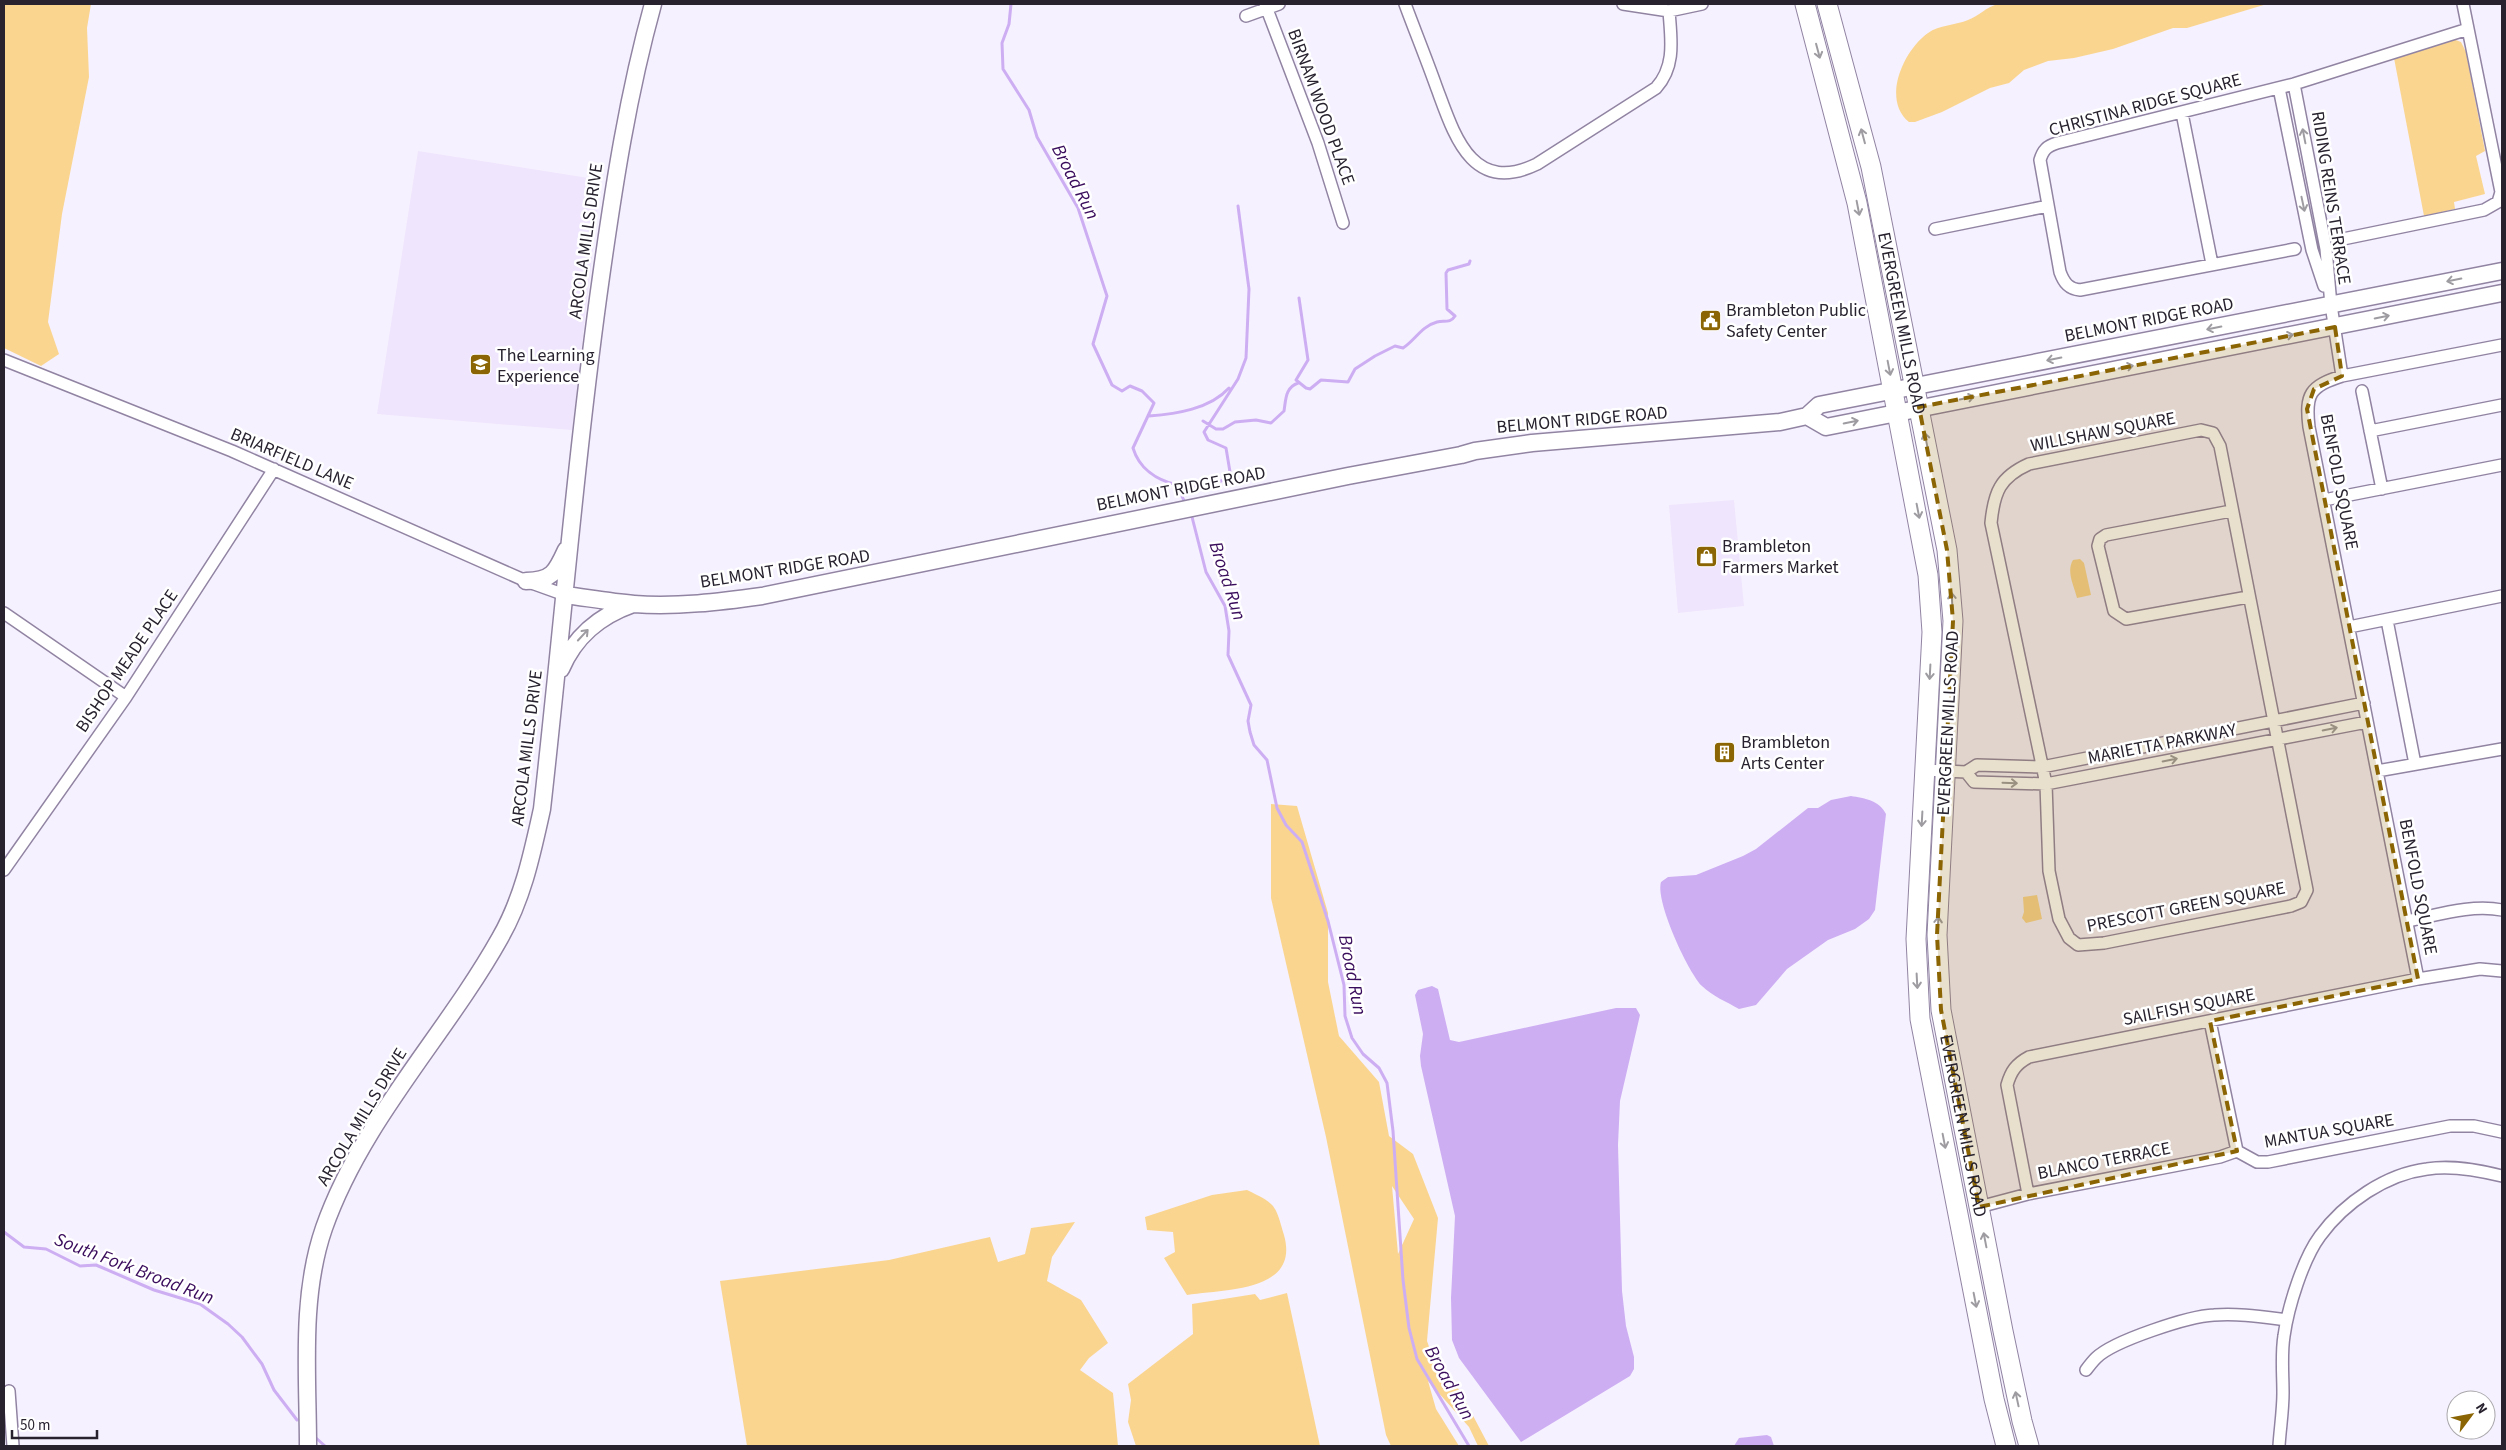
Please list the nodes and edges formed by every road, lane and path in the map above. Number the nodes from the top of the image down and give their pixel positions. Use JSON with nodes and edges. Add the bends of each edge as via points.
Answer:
{"nodes":[{"id":1,"x":652,"y":4,"type":"edge"},
{"id":2,"x":1278,"y":4,"type":"edge"},
{"id":3,"x":1405,"y":4,"type":"edge"},
{"id":4,"x":1623,"y":4,"type":"edge"},
{"id":5,"x":1702,"y":4,"type":"edge"},
{"id":6,"x":1805,"y":4,"type":"edge"},
{"id":7,"x":1827,"y":4,"type":"edge"},
{"id":8,"x":2463,"y":4,"type":"edge"},
{"id":9,"x":1266,"y":6,"type":"edge"},
{"id":10,"x":1668,"y":11,"type":"junction"},
{"id":11,"x":1246,"y":16,"type":"dead end"},
{"id":12,"x":2468,"y":29,"type":"junction"},
{"id":13,"x":2294,"y":84,"type":"junction"},
{"id":14,"x":2279,"y":88,"type":"junction"},
{"id":15,"x":2182,"y":113,"type":"junction"},
{"id":16,"x":2048,"y":206,"type":"junction"},
{"id":17,"x":1343,"y":223,"type":"dead end"},
{"id":18,"x":1935,"y":229,"type":"dead end"},
{"id":19,"x":2343,"y":239,"type":"dead end"},
{"id":20,"x":2295,"y":248,"type":"dead end"},
{"id":21,"x":2212,"y":264,"type":"junction"},
{"id":22,"x":2502,"y":271,"type":"edge"},
{"id":23,"x":2502,"y":293,"type":"edge"},
{"id":24,"x":2330,"y":305,"type":"junction"},
{"id":25,"x":2335,"y":327,"type":"junction"},
{"id":26,"x":2502,"y":346,"type":"edge"},
{"id":27,"x":4,"y":360,"type":"edge"},
{"id":28,"x":2342,"y":376,"type":"junction"},
{"id":29,"x":1915,"y":386,"type":"junction"},
{"id":30,"x":1894,"y":390,"type":"junction"},
{"id":31,"x":2362,"y":391,"type":"dead end"},
{"id":32,"x":2502,"y":405,"type":"edge"},
{"id":33,"x":1919,"y":407,"type":"junction"},
{"id":34,"x":1898,"y":412,"type":"junction"},
{"id":35,"x":1807,"y":416,"type":"junction"},
{"id":36,"x":2370,"y":430,"type":"junction"},
{"id":37,"x":2502,"y":465,"type":"edge"},
{"id":38,"x":274,"y":469,"type":"junction"},
{"id":39,"x":2382,"y":489,"type":"junction"},
{"id":40,"x":2324,"y":500,"type":"junction"},
{"id":41,"x":2232,"y":511,"type":"junction"},
{"id":42,"x":571,"y":538,"type":"junction"},
{"id":43,"x":526,"y":581,"type":"junction"},
{"id":44,"x":565,"y":595,"type":"junction"},
{"id":45,"x":2502,"y":596,"type":"edge"},
{"id":46,"x":2248,"y":597,"type":"junction"},
{"id":47,"x":634,"y":604,"type":"junction"},
{"id":48,"x":4,"y":613,"type":"edge"},
{"id":49,"x":2387,"y":620,"type":"junction"},
{"id":50,"x":2348,"y":626,"type":"junction"},
{"id":51,"x":558,"y":676,"type":"junction"},
{"id":52,"x":126,"y":696,"type":"junction"},
{"id":53,"x":2364,"y":703,"type":"junction"},
{"id":54,"x":2274,"y":722,"type":"junction"},
{"id":55,"x":2368,"y":722,"type":"junction"},
{"id":56,"x":2277,"y":740,"type":"junction"},
{"id":57,"x":2502,"y":749,"type":"edge"},
{"id":58,"x":2415,"y":764,"type":"junction"},
{"id":59,"x":2042,"y":767,"type":"junction"},
{"id":60,"x":1924,"y":770,"type":"junction"},
{"id":61,"x":1946,"y":771,"type":"junction"},
{"id":62,"x":2377,"y":771,"type":"junction"},
{"id":63,"x":1966,"y":772,"type":"junction"},
{"id":64,"x":2046,"y":784,"type":"junction"},
{"id":65,"x":4,"y":870,"type":"edge"},
{"id":66,"x":2502,"y":910,"type":"edge"},
{"id":67,"x":2407,"y":921,"type":"junction"},
{"id":68,"x":2502,"y":971,"type":"edge"},
{"id":69,"x":2418,"y":979,"type":"junction"},
{"id":70,"x":2210,"y":1021,"type":"junction"},
{"id":71,"x":2502,"y":1132,"type":"edge"},
{"id":72,"x":2237,"y":1151,"type":"junction"},
{"id":73,"x":2502,"y":1176,"type":"edge"},
{"id":74,"x":2028,"y":1194,"type":"junction"},
{"id":75,"x":1978,"y":1207,"type":"junction"},
{"id":76,"x":2287,"y":1320,"type":"junction"},
{"id":77,"x":2086,"y":1370,"type":"dead end"},
{"id":78,"x":9,"y":1391,"type":"dead end"},
{"id":79,"x":13,"y":1446,"type":"edge"},
{"id":80,"x":308,"y":1446,"type":"edge"},
{"id":81,"x":2006,"y":1446,"type":"edge"},
{"id":82,"x":2029,"y":1446,"type":"edge"},
{"id":83,"x":2279,"y":1446,"type":"edge"}],
"edges":[{"from":1,"to":42,"type":"street","name":"ARCOLA MILLS DRIVE","via":[[624,122],[610,206],[589,360]]},
{"from":2,"to":9,"type":"street"},
{"from":3,"to":10,"type":"street","via":[[1462,148],[1482,166],[1500,172],[1517,172],[1538,164],[1656,88],[1671,57]]},
{"from":4,"to":10,"type":"street"},
{"from":5,"to":10,"type":"street"},
{"from":6,"to":30,"type":"main road","name":"EVERGREEN MILLS ROAD","one_way":true,"via":[[1857,203]]},
{"from":29,"to":7,"type":"main road","name":"EVERGREEN MILLS ROAD","one_way":true,"via":[[1871,167]]},
{"from":8,"to":12,"type":"street"},
{"from":9,"to":11,"type":"street"},
{"from":9,"to":17,"type":"street","name":"BIRNAM WOOD PLACE","via":[[1318,143]]},
{"from":12,"to":13,"type":"street","name":"CHRISTINA RIDGE SQUARE"},
{"from":12,"to":19,"type":"street","via":[[2500,187],[2498,202],[2484,210]]},
{"from":13,"to":14,"type":"street","name":"CHRISTINA RIDGE SQUARE"},
{"from":24,"to":13,"type":"street","name":"RIDING REINS TERRACE","one_way":true,"via":[[2326,249]]},
{"from":14,"to":15,"type":"street","name":"CHRISTINA RIDGE SQUARE"},
{"from":14,"to":24,"type":"street","name":"RIDING REINS TERRACE","one_way":true,"via":[[2312,250]]},
{"from":15,"to":16,"type":"street","name":"CHRISTINA RIDGE SQUARE","via":[[2049,145],[2040,160]]},
{"from":15,"to":21,"type":"street"},
{"from":16,"to":18,"type":"street"},
{"from":16,"to":21,"type":"street","name":"CHRISTINA RIDGE SQUARE","via":[[2060,272],[2073,289]]},
{"from":20,"to":21,"type":"street","name":"CHRISTINA RIDGE SQUARE"},
{"from":22,"to":24,"type":"street","name":"BELMONT RIDGE ROAD","one_way":true},
{"from":25,"to":23,"type":"street","one_way":true},
{"from":24,"to":25,"type":"street"},
{"from":24,"to":29,"type":"street","name":"BELMONT RIDGE ROAD","one_way":true},
{"from":25,"to":28,"type":"street"},
{"from":33,"to":25,"type":"street","one_way":true},
{"from":26,"to":28,"type":"street","name":"BENFOLD SQUARE"},
{"from":27,"to":38,"type":"street","name":"BRIARFIELD LANE"},
{"from":28,"to":40,"type":"street","name":"BENFOLD SQUARE","via":[[2324,382],[2308,398],[2310,427]]},
{"from":29,"to":30,"type":"street","name":"BELMONT RIDGE ROAD"},
{"from":29,"to":33,"type":"main road","name":"EVERGREEN MILLS ROAD"},
{"from":30,"to":34,"type":"main road","name":"EVERGREEN MILLS ROAD"},
{"from":30,"to":35,"type":"street","name":"BELMONT RIDGE ROAD","via":[[1819,406]]},
{"from":31,"to":36,"type":"street"},
{"from":32,"to":36,"type":"street"},
{"from":33,"to":34,"type":"street"},
{"from":61,"to":33,"type":"main road","name":"EVERGREEN MILLS ROAD","one_way":true,"via":[[1952,593],[1947,550]]},
{"from":35,"to":34,"type":"street","one_way":true,"via":[[1826,427]]},
{"from":34,"to":60,"type":"main road","name":"EVERGREEN MILLS ROAD","one_way":true,"via":[[1928,575],[1932,632]]},
{"from":35,"to":47,"type":"street","name":"BELMONT RIDGE ROAD","via":[[1756,425],[1497,448],[762,596],[700,604]]},
{"from":36,"to":39,"type":"street"},
{"from":37,"to":39,"type":"street"},
{"from":38,"to":43,"type":"street","name":"BRIARFIELD LANE"},
{"from":38,"to":52,"type":"street","name":"BISHOP MEADE PLACE"},
{"from":39,"to":40,"type":"street"},
{"from":40,"to":50,"type":"street","name":"BENFOLD SQUARE"},
{"from":41,"to":46,"type":"street","name":"WILLSHAW SQUARE"},
{"from":41,"to":46,"type":"street","via":[[2106,535],[2098,546],[2114,611],[2126,619]]},
{"from":41,"to":59,"type":"street","name":"WILLSHAW SQUARE","via":[[2218,439],[2206,430],[2029,464],[2013,471],[2000,485],[1993,501],[1991,523]]},
{"from":42,"to":43,"type":"street","via":[[551,575],[543,580]]},
{"from":42,"to":44,"type":"street","name":"ARCOLA MILLS DRIVE"},
{"from":43,"to":44,"type":"street","name":"BRIARFIELD LANE"},
{"from":44,"to":47,"type":"street","name":"BELMONT RIDGE ROAD"},
{"from":44,"to":51,"type":"street","name":"ARCOLA MILLS DRIVE"},
{"from":45,"to":49,"type":"street"},
{"from":46,"to":54,"type":"street","name":"WILLSHAW SQUARE"},
{"from":51,"to":47,"type":"street","one_way":true,"via":[[565,659],[584,633],[609,614]]},
{"from":48,"to":52,"type":"street"},
{"from":49,"to":50,"type":"street"},
{"from":49,"to":58,"type":"street"},
{"from":50,"to":53,"type":"street","name":"BENFOLD SQUARE"},
{"from":51,"to":80,"type":"street","name":"ARCOLA MILLS DRIVE","via":[[542,809],[530,865],[519,896],[501,937],[476,978],[367,1141],[323,1231],[308,1318]]},
{"from":52,"to":65,"type":"street","name":"BISHOP MEADE PLACE"},
{"from":53,"to":54,"type":"street","name":"MARIETTA PARKWAY"},
{"from":53,"to":55,"type":"street","name":"BENFOLD SQUARE"},
{"from":54,"to":56,"type":"street","name":"WILLSHAW SQUARE"},
{"from":54,"to":59,"type":"street","name":"MARIETTA PARKWAY"},
{"from":56,"to":55,"type":"street","name":"MARIETTA PARKWAY","one_way":true},
{"from":55,"to":62,"type":"street","name":"BENFOLD SQUARE"},
{"from":64,"to":56,"type":"street","name":"MARIETTA PARKWAY","one_way":true},
{"from":56,"to":64,"type":"street","name":"PRESCOTT GREEN SQUARE","via":[[2307,890],[2301,902],[2104,943],[2078,944],[2068,938],[2059,920],[2049,871]]},
{"from":57,"to":58,"type":"street"},
{"from":58,"to":62,"type":"street"},
{"from":59,"to":63,"type":"street","name":"MARIETTA PARKWAY","via":[[1977,765]]},
{"from":59,"to":64,"type":"street","name":"WILLSHAW SQUARE"},
{"from":60,"to":61,"type":"street","name":"MARIETTA PARKWAY"},
{"from":60,"to":81,"type":"main road","name":"EVERGREEN MILLS ROAD","one_way":true,"via":[[1916,939],[1920,1019],[1992,1390]]},
{"from":61,"to":63,"type":"street","name":"MARIETTA PARKWAY"},
{"from":75,"to":61,"type":"main road","name":"EVERGREEN MILLS ROAD","one_way":true,"via":[[1941,1010],[1937,936]]},
{"from":62,"to":67,"type":"street","name":"BENFOLD SQUARE"},
{"from":63,"to":64,"type":"street","name":"MARIETTA PARKWAY","one_way":true,"via":[[1974,782]]},
{"from":66,"to":67,"type":"street","via":[[2484,907]]},
{"from":67,"to":69,"type":"street","name":"BENFOLD SQUARE"},
{"from":68,"to":69,"type":"street","name":"SAILFISH SQUARE","via":[[2480,969]]},
{"from":69,"to":70,"type":"street","name":"SAILFISH SQUARE"},
{"from":70,"to":72,"type":"street"},
{"from":70,"to":74,"type":"street","name":"SAILFISH SQUARE","via":[[2029,1056],[2017,1063],[2007,1085]]},
{"from":71,"to":72,"type":"street","name":"MANTUA SQUARE","via":[[2474,1126],[2450,1126],[2268,1162],[2257,1162]]},
{"from":72,"to":74,"type":"street","name":"BLANCO TERRACE"},
{"from":73,"to":76,"type":"street","via":[[2477,1170],[2426,1169],[2397,1176],[2368,1192],[2343,1210],[2319,1237],[2293,1295]]},
{"from":74,"to":75,"type":"street","name":"BLANCO TERRACE"},
{"from":82,"to":75,"type":"main road","name":"EVERGREEN MILLS ROAD","one_way":true},
{"from":76,"to":77,"type":"street","via":[[2214,1315],[2184,1320],[2150,1331],[2096,1357]]},
{"from":76,"to":83,"type":"street"},
{"from":78,"to":79,"type":"street"}]}
